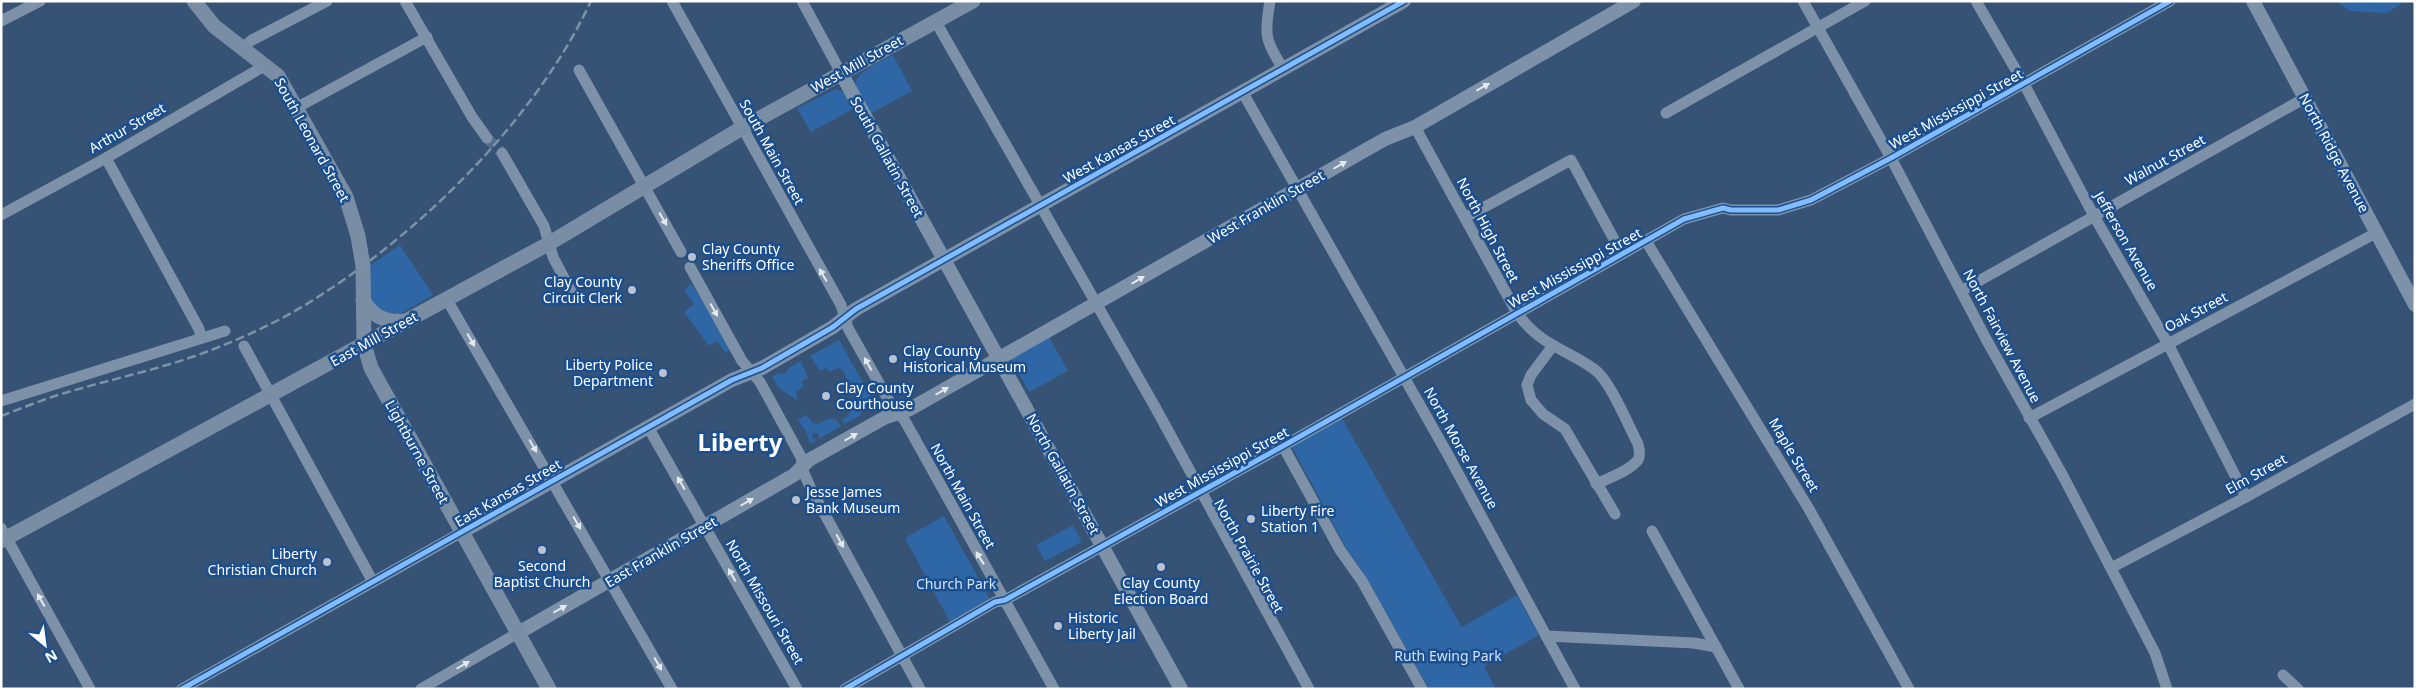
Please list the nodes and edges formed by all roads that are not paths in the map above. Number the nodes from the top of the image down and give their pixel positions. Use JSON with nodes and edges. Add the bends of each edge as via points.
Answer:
{"nodes":[{"id":1,"x":40,"y":1,"type":"edge"},
{"id":2,"x":194,"y":1,"type":"edge"},
{"id":3,"x":327,"y":1,"type":"edge"},
{"id":4,"x":406,"y":1,"type":"edge"},
{"id":5,"x":672,"y":1,"type":"edge"},
{"id":6,"x":802,"y":1,"type":"edge"},
{"id":7,"x":974,"y":1,"type":"edge"},
{"id":8,"x":1270,"y":1,"type":"edge"},
{"id":9,"x":1404,"y":1,"type":"edge"},
{"id":10,"x":1634,"y":1,"type":"edge"},
{"id":11,"x":1803,"y":1,"type":"edge"},
{"id":12,"x":1865,"y":1,"type":"edge"},
{"id":13,"x":1976,"y":1,"type":"edge"},
{"id":14,"x":2170,"y":1,"type":"edge"},
{"id":15,"x":2253,"y":1,"type":"edge"},
{"id":16,"x":1,"y":22,"type":"edge"},
{"id":17,"x":936,"y":22,"type":"junction"},
{"id":18,"x":1818,"y":27,"type":"junction"},
{"id":19,"x":427,"y":37,"type":"junction"},
{"id":20,"x":242,"y":48,"type":"junction"},
{"id":21,"x":266,"y":65,"type":"junction"},
{"id":22,"x":579,"y":70,"type":"dead end"},
{"id":23,"x":1284,"y":70,"type":"junction"},
{"id":24,"x":841,"y":73,"type":"junction"},
{"id":25,"x":2024,"y":84,"type":"junction"},
{"id":26,"x":1243,"y":93,"type":"junction"},
{"id":27,"x":2305,"y":98,"type":"junction"},
{"id":28,"x":296,"y":108,"type":"junction"},
{"id":29,"x":1666,"y":113,"type":"dead end"},
{"id":30,"x":1415,"y":126,"type":"junction"},
{"id":31,"x":742,"y":128,"type":"junction"},
{"id":32,"x":487,"y":138,"type":"tunnel mouth"},
{"id":33,"x":502,"y":153,"type":"tunnel mouth"},
{"id":34,"x":106,"y":158,"type":"junction"},
{"id":35,"x":1891,"y":158,"type":"junction"},
{"id":36,"x":644,"y":186,"type":"junction"},
{"id":37,"x":1298,"y":189,"type":"junction"},
{"id":38,"x":1039,"y":206,"type":"junction"},
{"id":39,"x":1,"y":215,"type":"edge"},
{"id":40,"x":2094,"y":216,"type":"junction"},
{"id":41,"x":1466,"y":217,"type":"junction"},
{"id":42,"x":2376,"y":233,"type":"junction"},
{"id":43,"x":1646,"y":240,"type":"junction"},
{"id":44,"x":548,"y":244,"type":"junction"},
{"id":45,"x":681,"y":252,"type":"dead end"},
{"id":46,"x":1622,"y":254,"type":"junction"},
{"id":47,"x":944,"y":259,"type":"junction"},
{"id":48,"x":690,"y":267,"type":"dead end"},
{"id":49,"x":1961,"y":291,"type":"junction"},
{"id":50,"x":573,"y":295,"type":"dead end"},
{"id":51,"x":446,"y":298,"type":"junction"},
{"id":52,"x":363,"y":300,"type":"junction"},
{"id":53,"x":1096,"y":304,"type":"junction"},
{"id":54,"x":2415,"y":305,"type":"edge"},
{"id":55,"x":1517,"y":313,"type":"junction"},
{"id":56,"x":846,"y":318,"type":"junction"},
{"id":57,"x":406,"y":321,"type":"junction"},
{"id":58,"x":225,"y":331,"type":"dead end"},
{"id":59,"x":201,"y":338,"type":"junction"},
{"id":60,"x":364,"y":344,"type":"junction"},
{"id":61,"x":2168,"y":344,"type":"junction"},
{"id":62,"x":244,"y":346,"type":"dead end"},
{"id":63,"x":1552,"y":347,"type":"junction"},
{"id":64,"x":999,"y":358,"type":"junction"},
{"id":65,"x":750,"y":372,"type":"junction"},
{"id":66,"x":1404,"y":377,"type":"junction"},
{"id":67,"x":270,"y":396,"type":"junction"},
{"id":68,"x":1,"y":401,"type":"edge"},
{"id":69,"x":2415,"y":404,"type":"edge"},
{"id":70,"x":899,"y":413,"type":"junction"},
{"id":71,"x":2030,"y":418,"type":"junction"},
{"id":72,"x":648,"y":427,"type":"junction"},
{"id":73,"x":1284,"y":446,"type":"junction"},
{"id":74,"x":803,"y":468,"type":"junction"},
{"id":75,"x":553,"y":481,"type":"junction"},
{"id":76,"x":1596,"y":484,"type":"junction"},
{"id":77,"x":1201,"y":492,"type":"junction"},
{"id":78,"x":2246,"y":497,"type":"junction"},
{"id":79,"x":1615,"y":514,"type":"dead end"},
{"id":80,"x":705,"y":526,"type":"junction"},
{"id":81,"x":1652,"y":531,"type":"dead end"},
{"id":82,"x":462,"y":532,"type":"junction"},
{"id":83,"x":3,"y":536,"type":"edge"},
{"id":84,"x":1102,"y":546,"type":"junction"},
{"id":85,"x":2111,"y":568,"type":"junction"},
{"id":86,"x":611,"y":581,"type":"junction"},
{"id":87,"x":373,"y":582,"type":"junction"},
{"id":88,"x":1005,"y":600,"type":"junction"},
{"id":89,"x":518,"y":633,"type":"junction"},
{"id":90,"x":1546,"y":636,"type":"junction"},
{"id":91,"x":1716,"y":647,"type":"junction"},
{"id":92,"x":902,"y":656,"type":"junction"},
{"id":93,"x":2284,"y":675,"type":"dead end"},
{"id":94,"x":195,"y":686,"type":"edge"},
{"id":95,"x":427,"y":687,"type":"edge"},
{"id":96,"x":90,"y":689,"type":"edge"},
{"id":97,"x":182,"y":689,"type":"edge"},
{"id":98,"x":549,"y":689,"type":"edge"},
{"id":99,"x":672,"y":689,"type":"edge"},
{"id":100,"x":797,"y":689,"type":"edge"},
{"id":101,"x":844,"y":689,"type":"edge"},
{"id":102,"x":920,"y":689,"type":"edge"},
{"id":103,"x":1054,"y":689,"type":"edge"},
{"id":104,"x":1181,"y":689,"type":"edge"},
{"id":105,"x":1309,"y":689,"type":"edge"},
{"id":106,"x":1422,"y":689,"type":"edge"},
{"id":107,"x":1575,"y":689,"type":"edge"},
{"id":108,"x":1739,"y":689,"type":"edge"},
{"id":109,"x":1908,"y":689,"type":"edge"},
{"id":110,"x":2168,"y":689,"type":"edge"},
{"id":111,"x":2298,"y":689,"type":"edge"}],
"edges":[{"from":1,"to":16,"type":"street"},
{"from":2,"to":20,"type":"main road","name":"South Leonard Street","via":[[214,26]]},
{"from":3,"to":20,"type":"street"},
{"from":4,"to":19,"type":"street"},
{"from":5,"to":31,"type":"street","name":"South Main Street"},
{"from":6,"to":24,"type":"street","name":"South Gallatin Street"},
{"from":7,"to":17,"type":"main road","name":"West Mill Street"},
{"from":8,"to":23,"type":"street","via":[[1267,42]]},
{"from":9,"to":23,"type":"street","name":"West Kansas Street"},
{"from":30,"to":10,"type":"street","name":"West Franklin Street","one_way":true},
{"from":11,"to":18,"type":"street","name":"North Fairview Avenue"},
{"from":12,"to":18,"type":"street"},
{"from":13,"to":25,"type":"street","name":"Jefferson Avenue"},
{"from":14,"to":25,"type":"street","name":"West Mississippi Street"},
{"from":15,"to":27,"type":"street","name":"North Ridge Avenue"},
{"from":17,"to":24,"type":"main road","name":"West Mill Street"},
{"from":17,"to":38,"type":"street","name":"North Prairie Street"},
{"from":18,"to":29,"type":"street"},
{"from":18,"to":35,"type":"street","name":"North Fairview Avenue"},
{"from":19,"to":28,"type":"street"},
{"from":19,"to":32,"type":"street"},
{"from":20,"to":21,"type":"main road","name":"South Leonard Street"},
{"from":21,"to":28,"type":"main road","name":"South Leonard Street","via":[[278,76]]},
{"from":21,"to":34,"type":"street","name":"Arthur Street"},
{"from":22,"to":36,"type":"street"},
{"from":23,"to":26,"type":"street","name":"West Kansas Street"},
{"from":24,"to":31,"type":"main road","name":"West Mill Street"},
{"from":24,"to":47,"type":"street","name":"South Gallatin Street"},
{"from":25,"to":35,"type":"street","name":"West Mississippi Street"},
{"from":25,"to":40,"type":"street","name":"Jefferson Avenue"},
{"from":26,"to":37,"type":"street","name":"North Morse Avenue"},
{"from":26,"to":38,"type":"street","name":"West Kansas Street"},
{"from":27,"to":40,"type":"street","name":"Walnut Street"},
{"from":27,"to":42,"type":"street","name":"North Ridge Avenue"},
{"from":28,"to":52,"type":"main road","name":"South Leonard Street","via":[[346,197],[363,266]]},
{"from":37,"to":30,"type":"street","name":"West Franklin Street","one_way":true,"via":[[1385,139]]},
{"from":30,"to":41,"type":"street","name":"North High Street"},
{"from":31,"to":36,"type":"main road","name":"East Mill Street"},
{"from":56,"to":31,"type":"street","name":"South Main Street","one_way":true},
{"from":33,"to":44,"type":"street","via":[[544,226]]},
{"from":34,"to":39,"type":"street","name":"Arthur Street"},
{"from":34,"to":59,"type":"street"},
{"from":35,"to":43,"type":"street","name":"West Mississippi Street","via":[[1800,204],[1778,210],[1723,208],[1684,219]]},
{"from":35,"to":49,"type":"street","name":"North Fairview Avenue"},
{"from":36,"to":44,"type":"main road","name":"East Mill Street"},
{"from":36,"to":45,"type":"street","one_way":true},
{"from":53,"to":37,"type":"street","name":"West Franklin Street","one_way":true},
{"from":37,"to":66,"type":"street","name":"North Morse Avenue"},
{"from":38,"to":47,"type":"street","name":"West Kansas Street"},
{"from":38,"to":53,"type":"street","name":"North Prairie Street"},
{"from":40,"to":49,"type":"street","name":"Walnut Street"},
{"from":40,"to":61,"type":"street","name":"Jefferson Avenue"},
{"from":41,"to":46,"type":"street","via":[[1571,160]]},
{"from":41,"to":55,"type":"street","name":"North High Street"},
{"from":42,"to":54,"type":"street","name":"North Ridge Avenue"},
{"from":42,"to":61,"type":"street","name":"Oak Street"},
{"from":43,"to":46,"type":"street","name":"West Mississippi Street"},
{"from":43,"to":109,"type":"street","name":"Maple Street","via":[[1809,509]]},
{"from":44,"to":50,"type":"street"},
{"from":44,"to":51,"type":"main road","name":"East Mill Street"},
{"from":46,"to":55,"type":"street","name":"West Mississippi Street"},
{"from":47,"to":56,"type":"street","name":"West Kansas Street","via":[[856,309]]},
{"from":47,"to":64,"type":"street","name":"North Gallatin Street"},
{"from":48,"to":65,"type":"street","one_way":true},
{"from":49,"to":71,"type":"street","name":"North Fairview Avenue"},
{"from":51,"to":57,"type":"main road","name":"East Mill Street"},
{"from":51,"to":75,"type":"street","one_way":true},
{"from":52,"to":57,"type":"main road","via":[[370,311],[381,318]]},
{"from":52,"to":60,"type":"main road","name":"South Leonard Street"},
{"from":53,"to":64,"type":"street","name":"West Franklin Street"},
{"from":53,"to":77,"type":"street","name":"North Prairie Street"},
{"from":55,"to":63,"type":"street","name":"North High Street","via":[[1527,327]]},
{"from":55,"to":66,"type":"street","name":"West Mississippi Street"},
{"from":56,"to":65,"type":"street","name":"East Kansas Street"},
{"from":70,"to":56,"type":"street","name":"North Main Street","one_way":true,"via":[[849,331]]},
{"from":57,"to":60,"type":"main road","name":"East Mill Street"},
{"from":58,"to":59,"type":"street"},
{"from":59,"to":68,"type":"street"},
{"from":60,"to":67,"type":"main road","name":"East Mill Street"},
{"from":60,"to":82,"type":"main road","name":"Lightburne Street","via":[[374,374]]},
{"from":61,"to":71,"type":"street","name":"Oak Street"},
{"from":61,"to":78,"type":"street","name":"Jefferson Avenue"},
{"from":62,"to":67,"type":"street"},
{"from":63,"to":76,"type":"street","via":[[1531,375],[1527,386],[1531,400],[1543,414],[1565,429]]},
{"from":63,"to":76,"type":"street","name":"North High Street","via":[[1594,369],[1603,378],[1638,444],[1638,460]]},
{"from":70,"to":64,"type":"street","name":"West Franklin Street","one_way":true},
{"from":64,"to":84,"type":"street","name":"North Gallatin Street"},
{"from":65,"to":72,"type":"street","name":"East Kansas Street"},
{"from":65,"to":74,"type":"street","via":[[757,378],[801,456]]},
{"from":66,"to":73,"type":"street","name":"West Mississippi Street"},
{"from":66,"to":90,"type":"street","name":"North Morse Avenue"},
{"from":67,"to":83,"type":"main road","name":"East Mill Street"},
{"from":67,"to":87,"type":"street"},
{"from":69,"to":78,"type":"street","name":"Elm Street"},
{"from":74,"to":70,"type":"street","name":"East Franklin Street","one_way":true,"via":[[809,460],[886,416]]},
{"from":88,"to":70,"type":"street","name":"North Main Street","one_way":true},
{"from":71,"to":85,"type":"street","name":"North Fairview Avenue"},
{"from":72,"to":75,"type":"street","name":"East Kansas Street"},
{"from":80,"to":72,"type":"street","name":"North Missouri Street","one_way":true},
{"from":73,"to":77,"type":"street","name":"West Mississippi Street"},
{"from":73,"to":106,"type":"street","via":[[1340,550],[1362,581]]},
{"from":80,"to":74,"type":"street","name":"East Franklin Street","one_way":true},
{"from":74,"to":92,"type":"street","one_way":true,"via":[[811,489]]},
{"from":75,"to":82,"type":"street","name":"East Kansas Street"},
{"from":75,"to":86,"type":"street","one_way":true},
{"from":76,"to":79,"type":"street"},
{"from":77,"to":84,"type":"street","name":"West Mississippi Street"},
{"from":77,"to":105,"type":"street","name":"North Prairie Street"},
{"from":78,"to":85,"type":"street","name":"Elm Street"},
{"from":80,"to":86,"type":"street","name":"East Franklin Street"},
{"from":100,"to":80,"type":"street","name":"North Missouri Street","one_way":true},
{"from":81,"to":91,"type":"street"},
{"from":82,"to":87,"type":"street","name":"East Kansas Street"},
{"from":82,"to":89,"type":"main road","name":"Lightburne Street"},
{"from":96,"to":83,"type":"street","one_way":true},
{"from":84,"to":88,"type":"street","name":"West Mississippi Street"},
{"from":84,"to":104,"type":"street","name":"North Gallatin Street"},
{"from":85,"to":110,"type":"street","name":"North Fairview Avenue","via":[[2155,652]]},
{"from":89,"to":86,"type":"street","name":"East Franklin Street","one_way":true},
{"from":86,"to":99,"type":"street","one_way":true},
{"from":87,"to":94,"type":"street","name":"East Kansas Street"},
{"from":88,"to":92,"type":"street","name":"West Mississippi Street","via":[[995,602]]},
{"from":88,"to":103,"type":"street","name":"North Main Street"},
{"from":95,"to":89,"type":"street","name":"East Franklin Street","one_way":true},
{"from":89,"to":98,"type":"main road","name":"Lightburne Street"},
{"from":90,"to":91,"type":"street","via":[[1694,643]]},
{"from":90,"to":107,"type":"street","name":"North Morse Avenue"},
{"from":91,"to":108,"type":"street"},
{"from":92,"to":101,"type":"street","name":"West Mississippi Street"},
{"from":92,"to":102,"type":"street"},
{"from":93,"to":111,"type":"street"},
{"from":94,"to":97,"type":"street","name":"East Kansas Street"}]}
